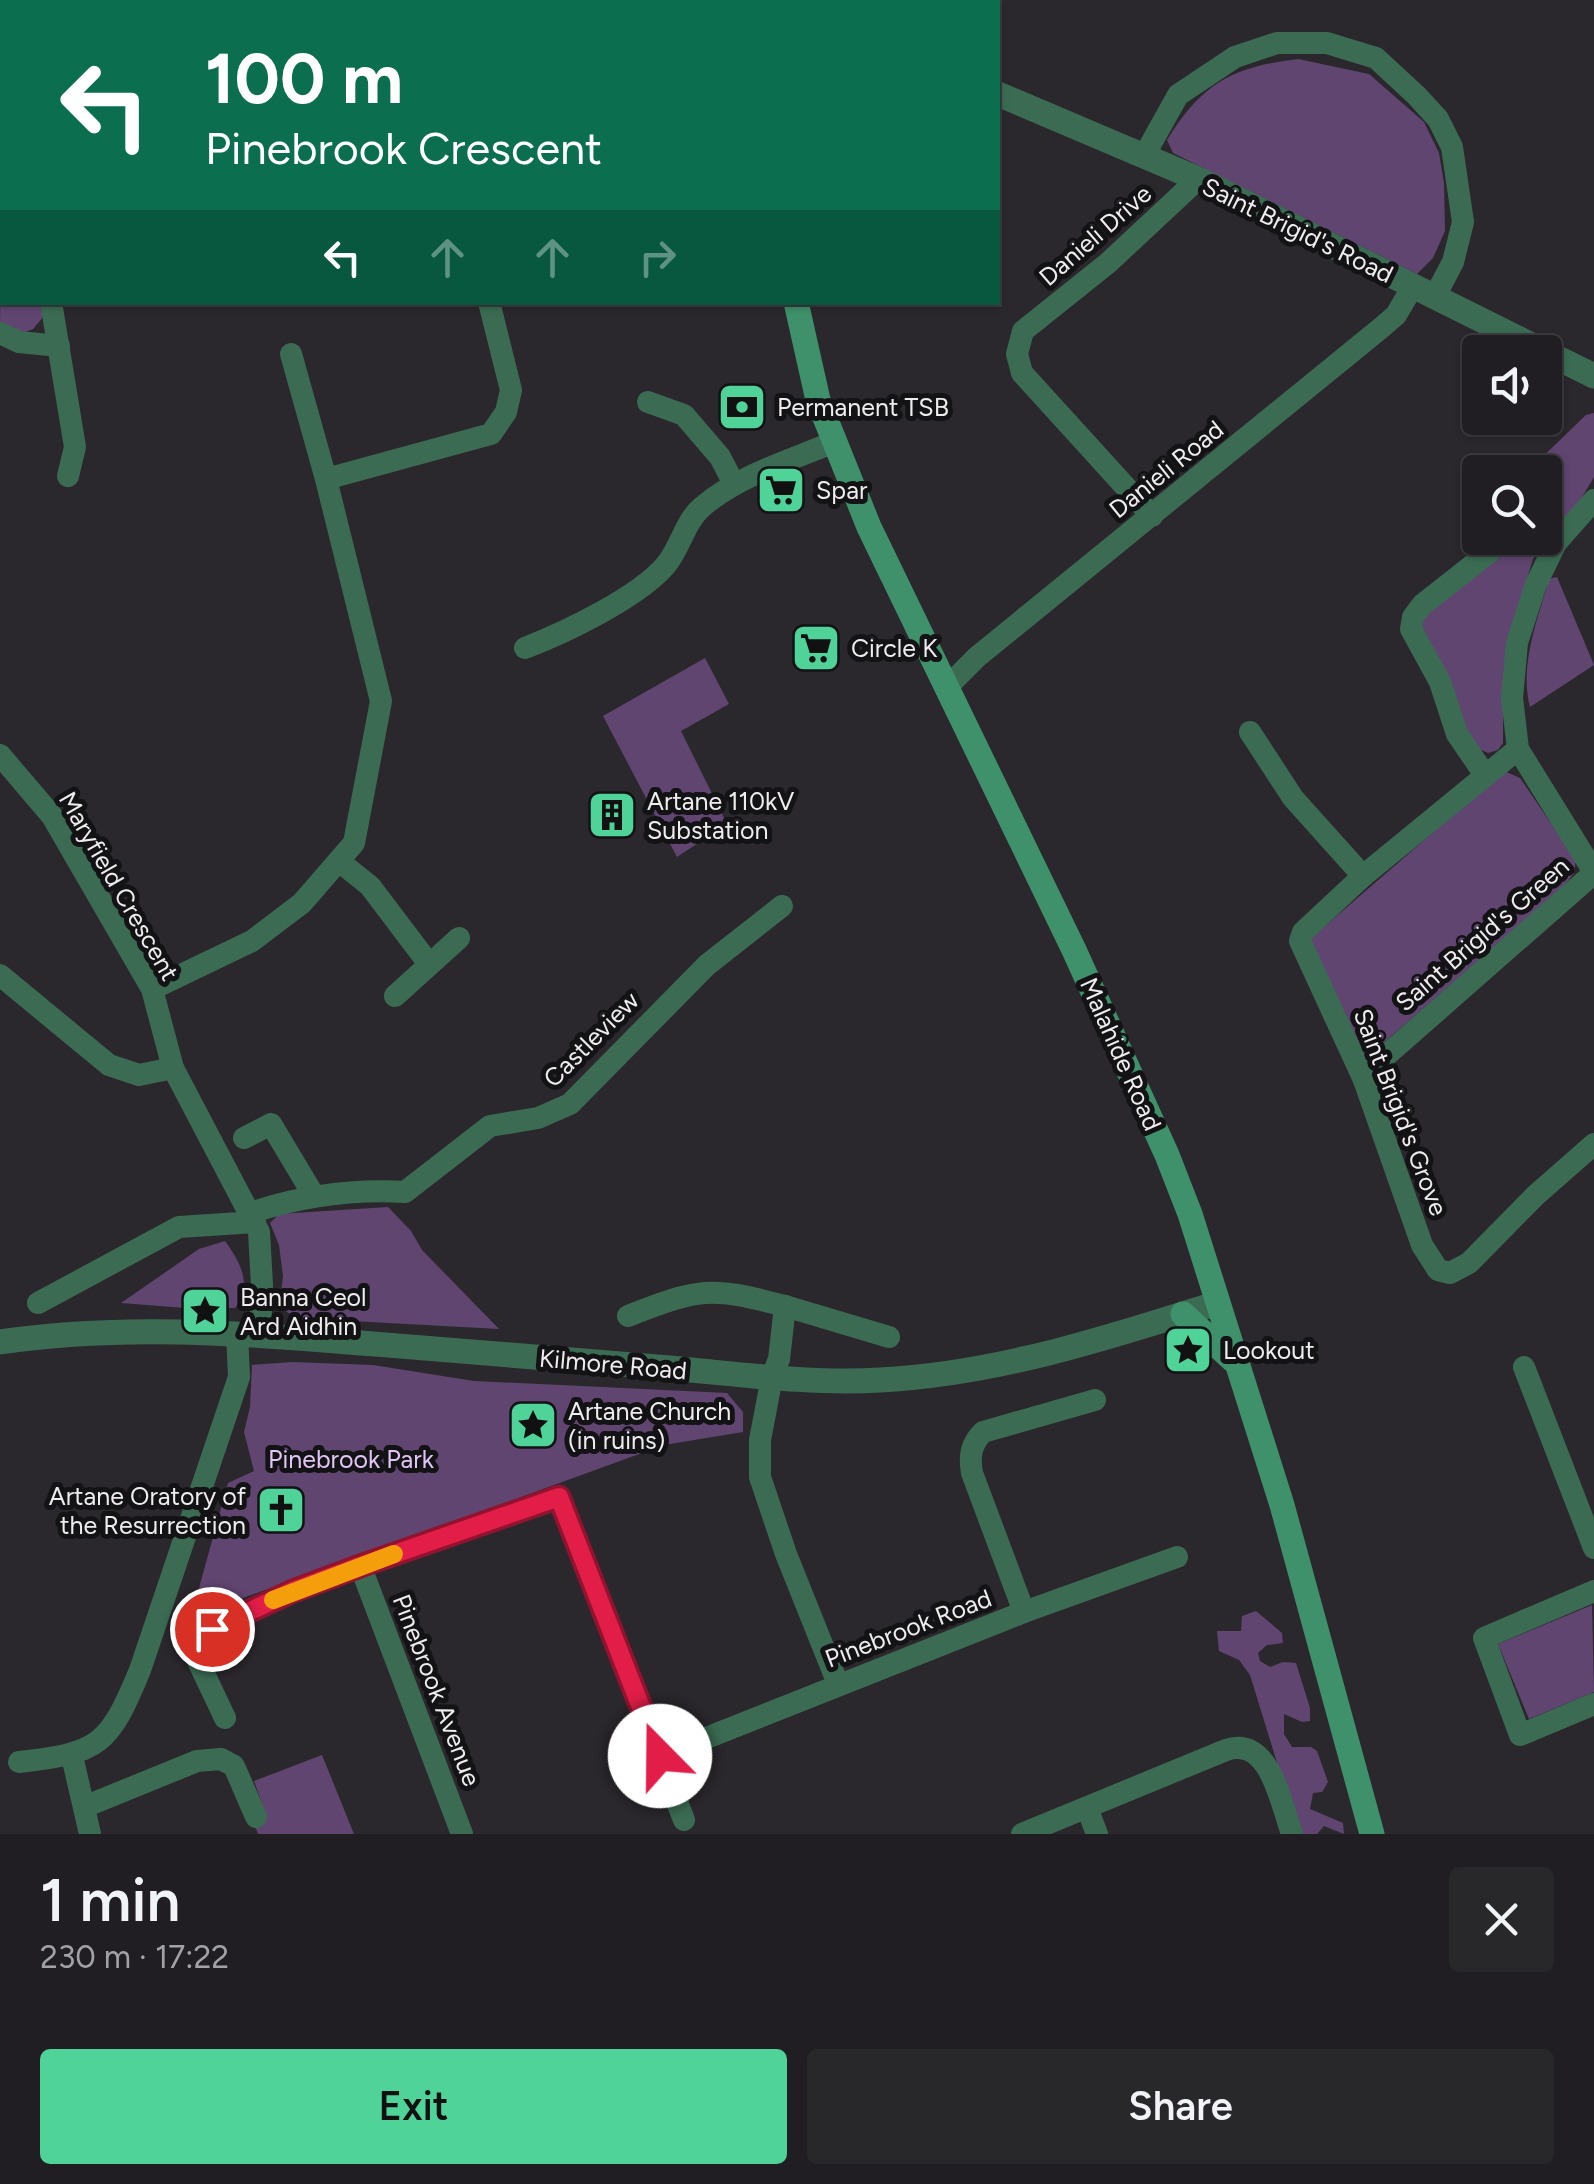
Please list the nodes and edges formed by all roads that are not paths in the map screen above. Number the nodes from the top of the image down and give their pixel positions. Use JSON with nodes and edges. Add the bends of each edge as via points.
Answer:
{"nodes":[{"id":1,"x":1000,"y":95,"type":"edge"},
{"id":2,"x":1144,"y":156,"type":"junction"},
{"id":3,"x":1198,"y":179,"type":"junction"},
{"id":4,"x":1424,"y":291,"type":"junction"},
{"id":5,"x":51,"y":305,"type":"edge"},
{"id":6,"x":490,"y":305,"type":"edge"},
{"id":7,"x":797,"y":305,"type":"edge"},
{"id":8,"x":0,"y":334,"type":"edge"},
{"id":9,"x":59,"y":346,"type":"junction"},
{"id":10,"x":291,"y":354,"type":"dead end"},
{"id":11,"x":1594,"y":376,"type":"edge"},
{"id":12,"x":648,"y":402,"type":"dead end"},
{"id":13,"x":834,"y":442,"type":"junction"},
{"id":14,"x":68,"y":476,"type":"dead end"},
{"id":15,"x":326,"y":480,"type":"junction"},
{"id":16,"x":734,"y":484,"type":"junction"},
{"id":17,"x":1594,"y":500,"type":"edge"},
{"id":18,"x":1152,"y":516,"type":"junction"},
{"id":19,"x":1486,"y":555,"type":"edge"},
{"id":20,"x":525,"y":648,"type":"dead end"},
{"id":21,"x":946,"y":688,"type":"junction"},
{"id":22,"x":1250,"y":732,"type":"dead end"},
{"id":23,"x":1518,"y":749,"type":"junction"},
{"id":24,"x":0,"y":755,"type":"edge"},
{"id":25,"x":1485,"y":775,"type":"junction"},
{"id":26,"x":340,"y":862,"type":"junction"},
{"id":27,"x":1594,"y":873,"type":"edge"},
{"id":28,"x":1363,"y":876,"type":"junction"},
{"id":29,"x":782,"y":906,"type":"dead end"},
{"id":30,"x":459,"y":938,"type":"dead end"},
{"id":31,"x":430,"y":964,"type":"junction"},
{"id":32,"x":0,"y":976,"type":"edge"},
{"id":33,"x":152,"y":989,"type":"junction"},
{"id":34,"x":395,"y":996,"type":"dead end"},
{"id":35,"x":173,"y":1068,"type":"junction"},
{"id":36,"x":1364,"y":1080,"type":"junction"},
{"id":37,"x":244,"y":1138,"type":"dead end"},
{"id":38,"x":1594,"y":1144,"type":"edge"},
{"id":39,"x":314,"y":1196,"type":"junction"},
{"id":40,"x":252,"y":1217,"type":"junction"},
{"id":41,"x":38,"y":1303,"type":"dead end"},
{"id":42,"x":1218,"y":1303,"type":"junction"},
{"id":43,"x":785,"y":1306,"type":"junction"},
{"id":44,"x":1183,"y":1314,"type":"junction"},
{"id":45,"x":628,"y":1316,"type":"dead end"},
{"id":46,"x":249,"y":1334,"type":"junction"},
{"id":47,"x":888,"y":1338,"type":"dead end"},
{"id":48,"x":0,"y":1342,"type":"edge"},
{"id":49,"x":1237,"y":1364,"type":"junction"},
{"id":50,"x":1524,"y":1367,"type":"dead end"},
{"id":51,"x":772,"y":1377,"type":"junction"},
{"id":52,"x":1095,"y":1400,"type":"dead end"},
{"id":53,"x":1594,"y":1548,"type":"edge"},
{"id":54,"x":1177,"y":1557,"type":"dead end"},
{"id":55,"x":360,"y":1566,"type":"junction"},
{"id":56,"x":1594,"y":1591,"type":"edge"},
{"id":57,"x":1024,"y":1612,"type":"junction"},
{"id":58,"x":838,"y":1684,"type":"junction"},
{"id":59,"x":1594,"y":1704,"type":"edge"},
{"id":60,"x":225,"y":1718,"type":"dead end"},
{"id":61,"x":72,"y":1756,"type":"junction"},
{"id":62,"x":660,"y":1756,"type":"junction"},
{"id":63,"x":20,"y":1762,"type":"dead end"},
{"id":64,"x":84,"y":1807,"type":"junction"},
{"id":65,"x":1087,"y":1808,"type":"junction"},
{"id":66,"x":256,"y":1817,"type":"dead end"},
{"id":67,"x":684,"y":1820,"type":"dead end"},
{"id":68,"x":90,"y":1834,"type":"edge"},
{"id":69,"x":462,"y":1834,"type":"edge"},
{"id":70,"x":1022,"y":1834,"type":"edge"},
{"id":71,"x":1097,"y":1834,"type":"edge"},
{"id":72,"x":1292,"y":1834,"type":"edge"},
{"id":73,"x":1372,"y":1834,"type":"edge"}],
"edges":[{"from":1,"to":2,"type":"street","name":"Saint Brigid's Road"},
{"from":2,"to":3,"type":"street","name":"Saint Brigid's Road"},
{"from":2,"to":4,"type":"street","name":"Danieli Road","via":[[1178,95],[1235,57],[1277,43],[1327,43],[1376,58],[1428,108],[1452,147],[1463,222],[1452,262]]},
{"from":3,"to":4,"type":"street","name":"Saint Brigid's Road"},
{"from":3,"to":18,"type":"street","name":"Danieli Drive","via":[[1024,331],[1016,354],[1022,373]]},
{"from":4,"to":11,"type":"street","name":"Saint Brigid's Road"},
{"from":4,"to":18,"type":"street","name":"Danieli Road"},
{"from":5,"to":9,"type":"street"},
{"from":6,"to":15,"type":"street","via":[[511,390],[491,434]]},
{"from":7,"to":13,"type":"main road","name":"Malahide Road"},
{"from":8,"to":9,"type":"street"},
{"from":9,"to":14,"type":"street","via":[[75,448]]},
{"from":10,"to":15,"type":"street"},
{"from":12,"to":16,"type":"street","via":[[684,415],[720,456]]},
{"from":13,"to":16,"type":"street"},
{"from":13,"to":21,"type":"main road","name":"Malahide Road"},
{"from":15,"to":26,"type":"street","via":[[380,702],[354,843]]},
{"from":16,"to":20,"type":"street","via":[[698,510],[654,579]]},
{"from":17,"to":23,"type":"street","via":[[1556,543],[1516,643],[1512,698]]},
{"from":18,"to":21,"type":"street","name":"Danieli Road"},
{"from":19,"to":25,"type":"street","via":[[1422,605],[1412,629],[1457,734]]},
{"from":21,"to":42,"type":"main road","name":"Malahide Road","via":[[1167,1155]]},
{"from":22,"to":28,"type":"street","via":[[1293,798]]},
{"from":23,"to":25,"type":"street","name":"Saint Brigid's Grove"},
{"from":23,"to":27,"type":"street"},
{"from":24,"to":33,"type":"street","name":"Maryfield Crescent","via":[[52,816]]},
{"from":25,"to":28,"type":"street","name":"Saint Brigid's Grove"},
{"from":26,"to":31,"type":"street","via":[[370,886]]},
{"from":26,"to":33,"type":"street","via":[[302,903],[252,941]]},
{"from":27,"to":36,"type":"street","name":"Saint Brigid's Green"},
{"from":28,"to":36,"type":"street","name":"Saint Brigid's Grove","via":[[1300,941]]},
{"from":29,"to":39,"type":"street","name":"Castleview","via":[[706,966],[570,1104],[538,1118],[490,1126],[406,1192]]},
{"from":30,"to":31,"type":"street"},
{"from":31,"to":34,"type":"street"},
{"from":32,"to":35,"type":"street","via":[[109,1065],[139,1075]]},
{"from":33,"to":35,"type":"street","name":"Maryfield Crescent"},
{"from":35,"to":40,"type":"street","name":"Maryfield Crescent"},
{"from":36,"to":38,"type":"street","name":"Saint Brigid's Grove","via":[[1422,1246],[1438,1270],[1450,1273],[1468,1263]]},
{"from":37,"to":39,"type":"street","via":[[271,1124]]},
{"from":39,"to":40,"type":"street","name":"Castleview"},
{"from":40,"to":41,"type":"street","name":"Castleview","via":[[179,1227]]},
{"from":40,"to":46,"type":"street","name":"Maryfield Crescent","via":[[261,1245]]},
{"from":42,"to":44,"type":"street","name":"Kilmore Road"},
{"from":42,"to":49,"type":"main road","name":"Malahide Road"},
{"from":43,"to":45,"type":"street","via":[[719,1290]]},
{"from":43,"to":47,"type":"street"},
{"from":43,"to":51,"type":"street"},
{"from":44,"to":49,"type":"main road"},
{"from":44,"to":51,"type":"street","name":"Kilmore Road","via":[[1054,1352],[948,1373],[880,1380]]},
{"from":46,"to":48,"type":"street","name":"Kilmore Road","via":[[72,1333]]},
{"from":46,"to":51,"type":"street","name":"Kilmore Road"},
{"from":46,"to":61,"type":"street","name":"Maryfield Crescent","via":[[140,1670],[106,1736]]},
{"from":49,"to":73,"type":"main road","name":"Malahide Road"},
{"from":50,"to":53,"type":"street"},
{"from":51,"to":58,"type":"street","via":[[760,1477]]},
{"from":52,"to":57,"type":"street","via":[[983,1432],[972,1446],[972,1473]]},
{"from":54,"to":57,"type":"street","name":"Pinebrook Road"},
{"from":55,"to":60,"type":"street","via":[[207,1634],[198,1662]]},
{"from":55,"to":62,"type":"street","via":[[559,1497]]},
{"from":55,"to":69,"type":"street","name":"Pinebrook Avenue"},
{"from":56,"to":59,"type":"street","via":[[1484,1638],[1520,1735]]},
{"from":57,"to":58,"type":"street","name":"Pinebrook Road"},
{"from":58,"to":62,"type":"street","name":"Pinebrook Road"},
{"from":61,"to":63,"type":"street"},
{"from":61,"to":64,"type":"street"},
{"from":62,"to":67,"type":"street"},
{"from":64,"to":66,"type":"street","via":[[210,1758],[234,1766]]},
{"from":64,"to":68,"type":"street"},
{"from":65,"to":70,"type":"street"},
{"from":65,"to":71,"type":"street"},
{"from":65,"to":72,"type":"street","via":[[1245,1746],[1267,1766]]}]}
